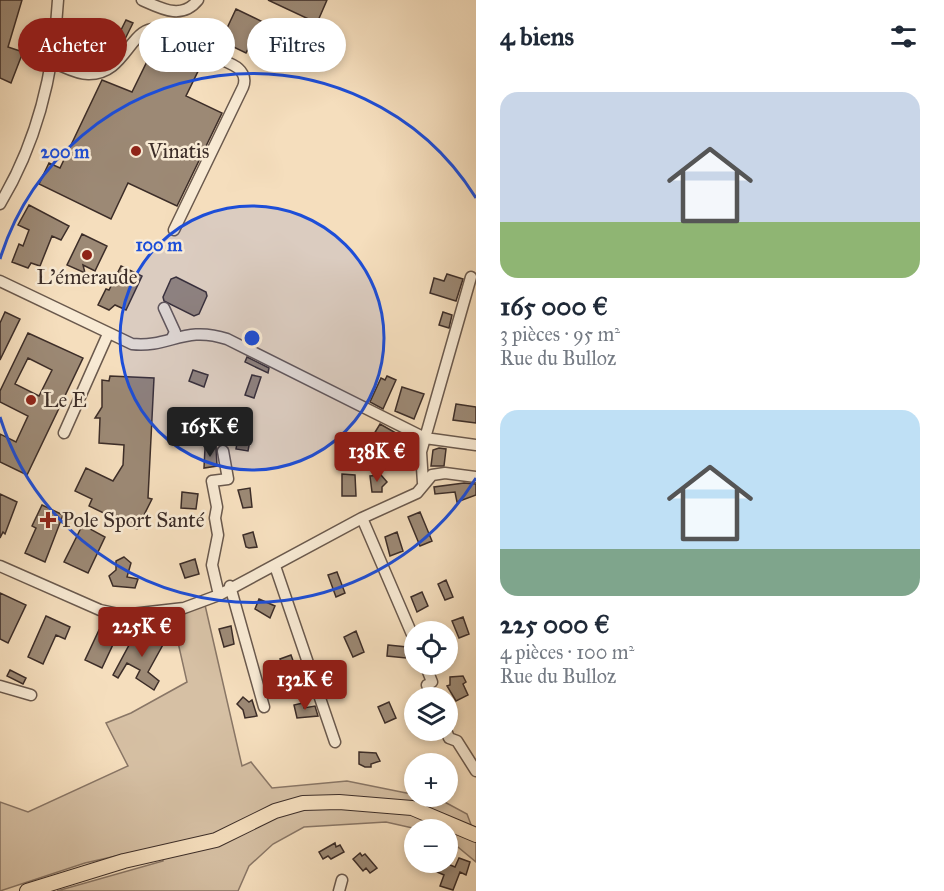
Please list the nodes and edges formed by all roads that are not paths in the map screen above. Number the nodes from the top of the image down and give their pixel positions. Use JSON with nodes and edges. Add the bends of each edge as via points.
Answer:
{"nodes":[{"id":1,"x":58,"y":0,"type":"edge"},
{"id":2,"x":142,"y":0,"type":"edge"},
{"id":3,"x":198,"y":0,"type":"edge"},
{"id":4,"x":56,"y":18,"type":"edge"},
{"id":5,"x":127,"y":53,"type":"edge"},
{"id":6,"x":50,"y":72,"type":"edge"},
{"id":7,"x":80,"y":72,"type":"edge"},
{"id":8,"x":100,"y":72,"type":"edge"},
{"id":9,"x":0,"y":204,"type":"edge"},
{"id":10,"x":174,"y":230,"type":"dead end"},
{"id":11,"x":471,"y":277,"type":"dead end"},
{"id":12,"x":0,"y":281,"type":"edge"},
{"id":13,"x":164,"y":308,"type":"dead end"},
{"id":14,"x":108,"y":334,"type":"junction"},
{"id":15,"x":172,"y":338,"type":"junction"},
{"id":16,"x":64,"y":433,"type":"dead end"},
{"id":17,"x":425,"y":438,"type":"junction"},
{"id":18,"x":476,"y":445,"type":"edge"},
{"id":19,"x":223,"y":451,"type":"dead end"},
{"id":20,"x":476,"y":477,"type":"edge"},
{"id":21,"x":423,"y":483,"type":"junction"},
{"id":22,"x":362,"y":518,"type":"junction"},
{"id":23,"x":0,"y":566,"type":"edge"},
{"id":24,"x":275,"y":566,"type":"junction"},
{"id":25,"x":230,"y":586,"type":"junction"},
{"id":26,"x":219,"y":595,"type":"junction"},
{"id":27,"x":406,"y":621,"type":"edge"},
{"id":28,"x":0,"y":686,"type":"edge"},
{"id":29,"x":31,"y":695,"type":"dead end"},
{"id":30,"x":264,"y":707,"type":"dead end"},
{"id":31,"x":457,"y":741,"type":"edge"},
{"id":32,"x":334,"y":742,"type":"dead end"},
{"id":33,"x":476,"y":771,"type":"edge"},
{"id":34,"x":476,"y":834,"type":"edge"},
{"id":35,"x":27,"y":891,"type":"edge"}],
"edges":[{"from":1,"to":4,"type":"street"},
{"from":2,"to":3,"type":"street","via":[[177,12],[189,9]]},
{"from":5,"to":10,"type":"street","via":[[139,34],[152,28],[161,30],[233,65],[245,80]]},
{"from":6,"to":9,"type":"street","via":[[30,145]]},
{"from":7,"to":8,"type":"street"},
{"from":11,"to":17,"type":"street"},
{"from":12,"to":14,"type":"street"},
{"from":13,"to":15,"type":"street","via":[[175,333]]},
{"from":14,"to":15,"type":"street","via":[[144,345]]},
{"from":14,"to":16,"type":"street"},
{"from":15,"to":17,"type":"street","via":[[201,332],[227,339]]},
{"from":17,"to":18,"type":"street"},
{"from":17,"to":21,"type":"street","via":[[421,452]]},
{"from":19,"to":26,"type":"street","via":[[228,479],[212,481],[218,535],[212,565]]},
{"from":20,"to":21,"type":"street","via":[[446,473],[432,475]]},
{"from":21,"to":22,"type":"street","via":[[417,493]]},
{"from":22,"to":24,"type":"street"},
{"from":22,"to":27,"type":"street"},
{"from":23,"to":26,"type":"street","via":[[100,610],[123,615],[184,608]]},
{"from":24,"to":25,"type":"street"},
{"from":24,"to":32,"type":"street"},
{"from":25,"to":26,"type":"street"},
{"from":25,"to":30,"type":"street"},
{"from":28,"to":29,"type":"street"},
{"from":31,"to":33,"type":"street"},
{"from":34,"to":35,"type":"main road","via":[[412,808],[303,803],[275,811],[216,840],[124,861]]}]}
